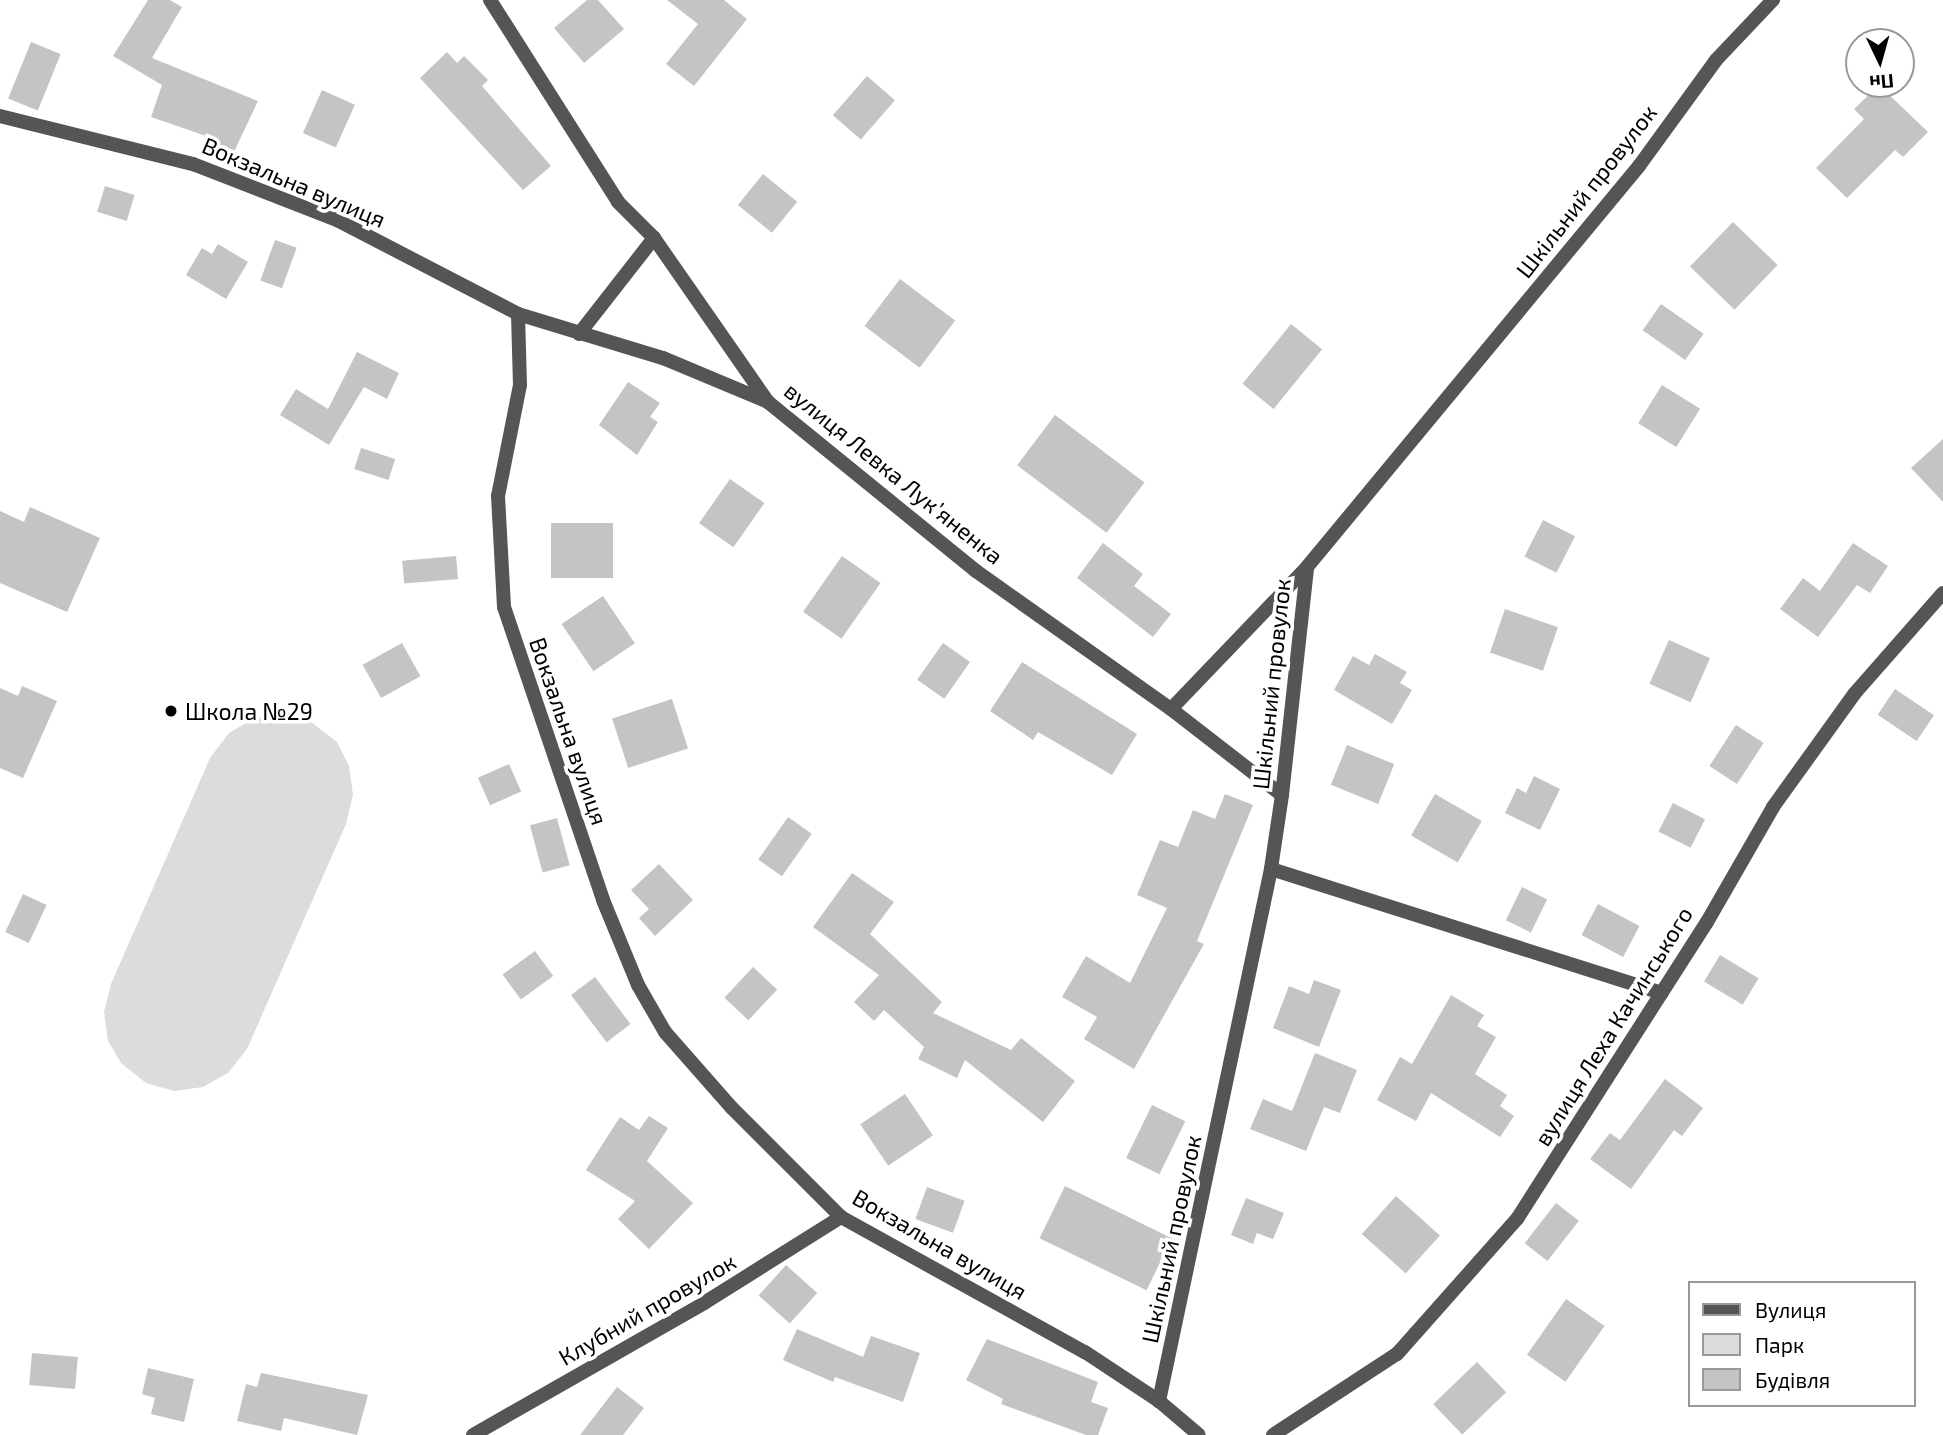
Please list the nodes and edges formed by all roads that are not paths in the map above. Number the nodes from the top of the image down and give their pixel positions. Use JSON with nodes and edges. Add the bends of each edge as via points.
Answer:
{"nodes":[{"id":1,"x":490,"y":0,"type":"edge"},
{"id":2,"x":1773,"y":0,"type":"edge"},
{"id":3,"x":0,"y":116,"type":"edge"},
{"id":4,"x":654,"y":237,"type":"junction"},
{"id":5,"x":518,"y":314,"type":"junction"},
{"id":6,"x":579,"y":334,"type":"junction"},
{"id":7,"x":768,"y":402,"type":"junction"},
{"id":8,"x":1307,"y":567,"type":"junction"},
{"id":9,"x":1943,"y":593,"type":"edge"},
{"id":10,"x":1171,"y":709,"type":"junction"},
{"id":11,"x":1282,"y":795,"type":"junction"},
{"id":12,"x":1271,"y":869,"type":"junction"},
{"id":13,"x":1662,"y":993,"type":"junction"},
{"id":14,"x":842,"y":1217,"type":"junction"},
{"id":15,"x":1159,"y":1401,"type":"junction"},
{"id":16,"x":473,"y":1435,"type":"edge"},
{"id":17,"x":1199,"y":1435,"type":"edge"},
{"id":18,"x":1273,"y":1435,"type":"edge"}],
"edges":[{"from":1,"to":4,"type":"street","name":"вулиця Левка Лукʼяненка","via":[[618,202]]},
{"from":2,"to":8,"type":"street","name":"Шкільний провулок","via":[[1716,60],[1639,166]]},
{"from":3,"to":5,"type":"street","name":"Вокзальна вулиця","via":[[192,164],[337,220]]},
{"from":4,"to":6,"type":"street"},
{"from":4,"to":7,"type":"street","name":"вулиця Левка Лукʼяненка"},
{"from":5,"to":6,"type":"street"},
{"from":5,"to":14,"type":"street","name":"Вокзальна вулиця","via":[[520,385],[498,496],[504,607],[603,900],[638,985],[665,1032]]},
{"from":6,"to":7,"type":"street","via":[[663,358]]},
{"from":7,"to":10,"type":"street","name":"вулиця Левка Лукʼяненка","via":[[976,571]]},
{"from":8,"to":10,"type":"street"},
{"from":8,"to":11,"type":"street","name":"Шкільний провулок"},
{"from":9,"to":13,"type":"street","name":"вулиця Леха Качинського","via":[[1855,693],[1773,807]]},
{"from":10,"to":11,"type":"street","name":"вулиця Левка Лукʼяненка"},
{"from":11,"to":12,"type":"street","name":"Шкільний провулок"},
{"from":12,"to":13,"type":"street"},
{"from":12,"to":15,"type":"street","name":"Шкільний провулок"},
{"from":13,"to":18,"type":"street","name":"вулиця Леха Качинського","via":[[1517,1219],[1397,1354]]},
{"from":14,"to":15,"type":"street","name":"Вокзальна вулиця","via":[[1085,1352]]},
{"from":14,"to":16,"type":"street","name":"Клубний провулок","via":[[704,1303]]},
{"from":15,"to":17,"type":"street","name":"Вокзальна вулиця"}]}
